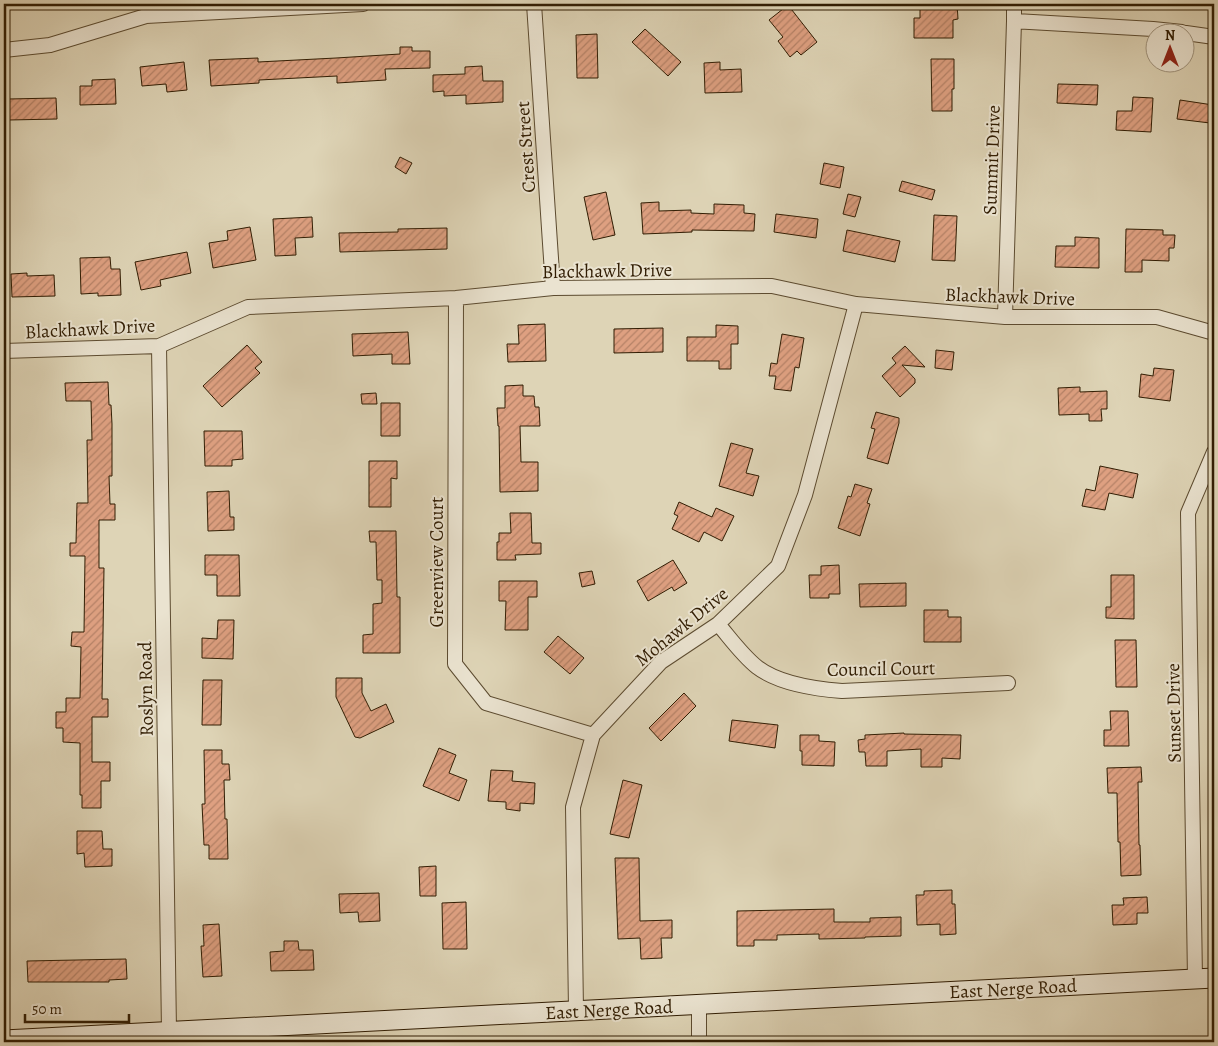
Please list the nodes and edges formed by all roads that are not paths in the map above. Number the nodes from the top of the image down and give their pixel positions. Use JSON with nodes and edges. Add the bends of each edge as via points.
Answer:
{"nodes":[{"id":1,"x":363,"y":4,"type":"edge"},
{"id":2,"x":534,"y":4,"type":"edge"},
{"id":3,"x":1014,"y":4,"type":"edge"},
{"id":4,"x":1014,"y":22,"type":"junction"},
{"id":5,"x":1146,"y":29,"type":"edge"},
{"id":6,"x":1196,"y":34,"type":"edge"},
{"id":7,"x":1214,"y":37,"type":"edge"},
{"id":8,"x":4,"y":50,"type":"edge"},
{"id":9,"x":553,"y":288,"type":"junction"},
{"id":10,"x":456,"y":298,"type":"junction"},
{"id":11,"x":856,"y":304,"type":"junction"},
{"id":12,"x":1005,"y":317,"type":"junction"},
{"id":13,"x":1214,"y":333,"type":"edge"},
{"id":14,"x":159,"y":346,"type":"junction"},
{"id":15,"x":4,"y":351,"type":"edge"},
{"id":16,"x":1214,"y":452,"type":"edge"},
{"id":17,"x":718,"y":624,"type":"junction"},
{"id":18,"x":1008,"y":683,"type":"dead end"},
{"id":19,"x":593,"y":735,"type":"junction"},
{"id":20,"x":1195,"y":978,"type":"junction"},
{"id":21,"x":1214,"y":978,"type":"edge"},
{"id":22,"x":699,"y":1004,"type":"junction"},
{"id":23,"x":576,"y":1010,"type":"junction"},
{"id":24,"x":169,"y":1031,"type":"junction"},
{"id":25,"x":14,"y":1040,"type":"edge"},
{"id":26,"x":699,"y":1042,"type":"edge"}],
"edges":[{"from":1,"to":8,"type":"street","via":[[146,16],[50,45]]},
{"from":2,"to":9,"type":"street","name":"Crest Street"},
{"from":3,"to":4,"type":"street","name":"Summit Drive"},
{"from":4,"to":5,"type":"street"},
{"from":4,"to":12,"type":"street","name":"Summit Drive"},
{"from":6,"to":7,"type":"street"},
{"from":9,"to":10,"type":"street","name":"Blackhawk Drive"},
{"from":9,"to":11,"type":"street","name":"Blackhawk Drive","via":[[772,286]]},
{"from":10,"to":14,"type":"street","name":"Blackhawk Drive","via":[[248,307]]},
{"from":10,"to":19,"type":"street","name":"Greenview Court","via":[[455,664],[486,703]]},
{"from":11,"to":12,"type":"street","name":"Blackhawk Drive"},
{"from":11,"to":17,"type":"street","name":"Mohawk Drive","via":[[805,495],[778,566]]},
{"from":12,"to":13,"type":"street","name":"Blackhawk Drive","via":[[1157,317]]},
{"from":14,"to":15,"type":"street","name":"Blackhawk Drive"},
{"from":14,"to":24,"type":"street","name":"Roslyn Road"},
{"from":16,"to":20,"type":"street","name":"Sunset Drive","via":[[1188,513]]},
{"from":17,"to":18,"type":"street","name":"Council Court","via":[[758,667],[775,677],[826,690]]},
{"from":17,"to":19,"type":"street","name":"Mohawk Drive","via":[[661,662]]},
{"from":19,"to":23,"type":"street","name":"Mohawk Drive","via":[[573,807]]},
{"from":20,"to":21,"type":"main road","name":"East Nerge Road"},
{"from":20,"to":22,"type":"main road","name":"East Nerge Road"},
{"from":22,"to":23,"type":"main road","name":"East Nerge Road"},
{"from":22,"to":26,"type":"street"},
{"from":23,"to":24,"type":"main road","name":"East Nerge Road"},
{"from":24,"to":25,"type":"main road","name":"East Nerge Road"}]}
